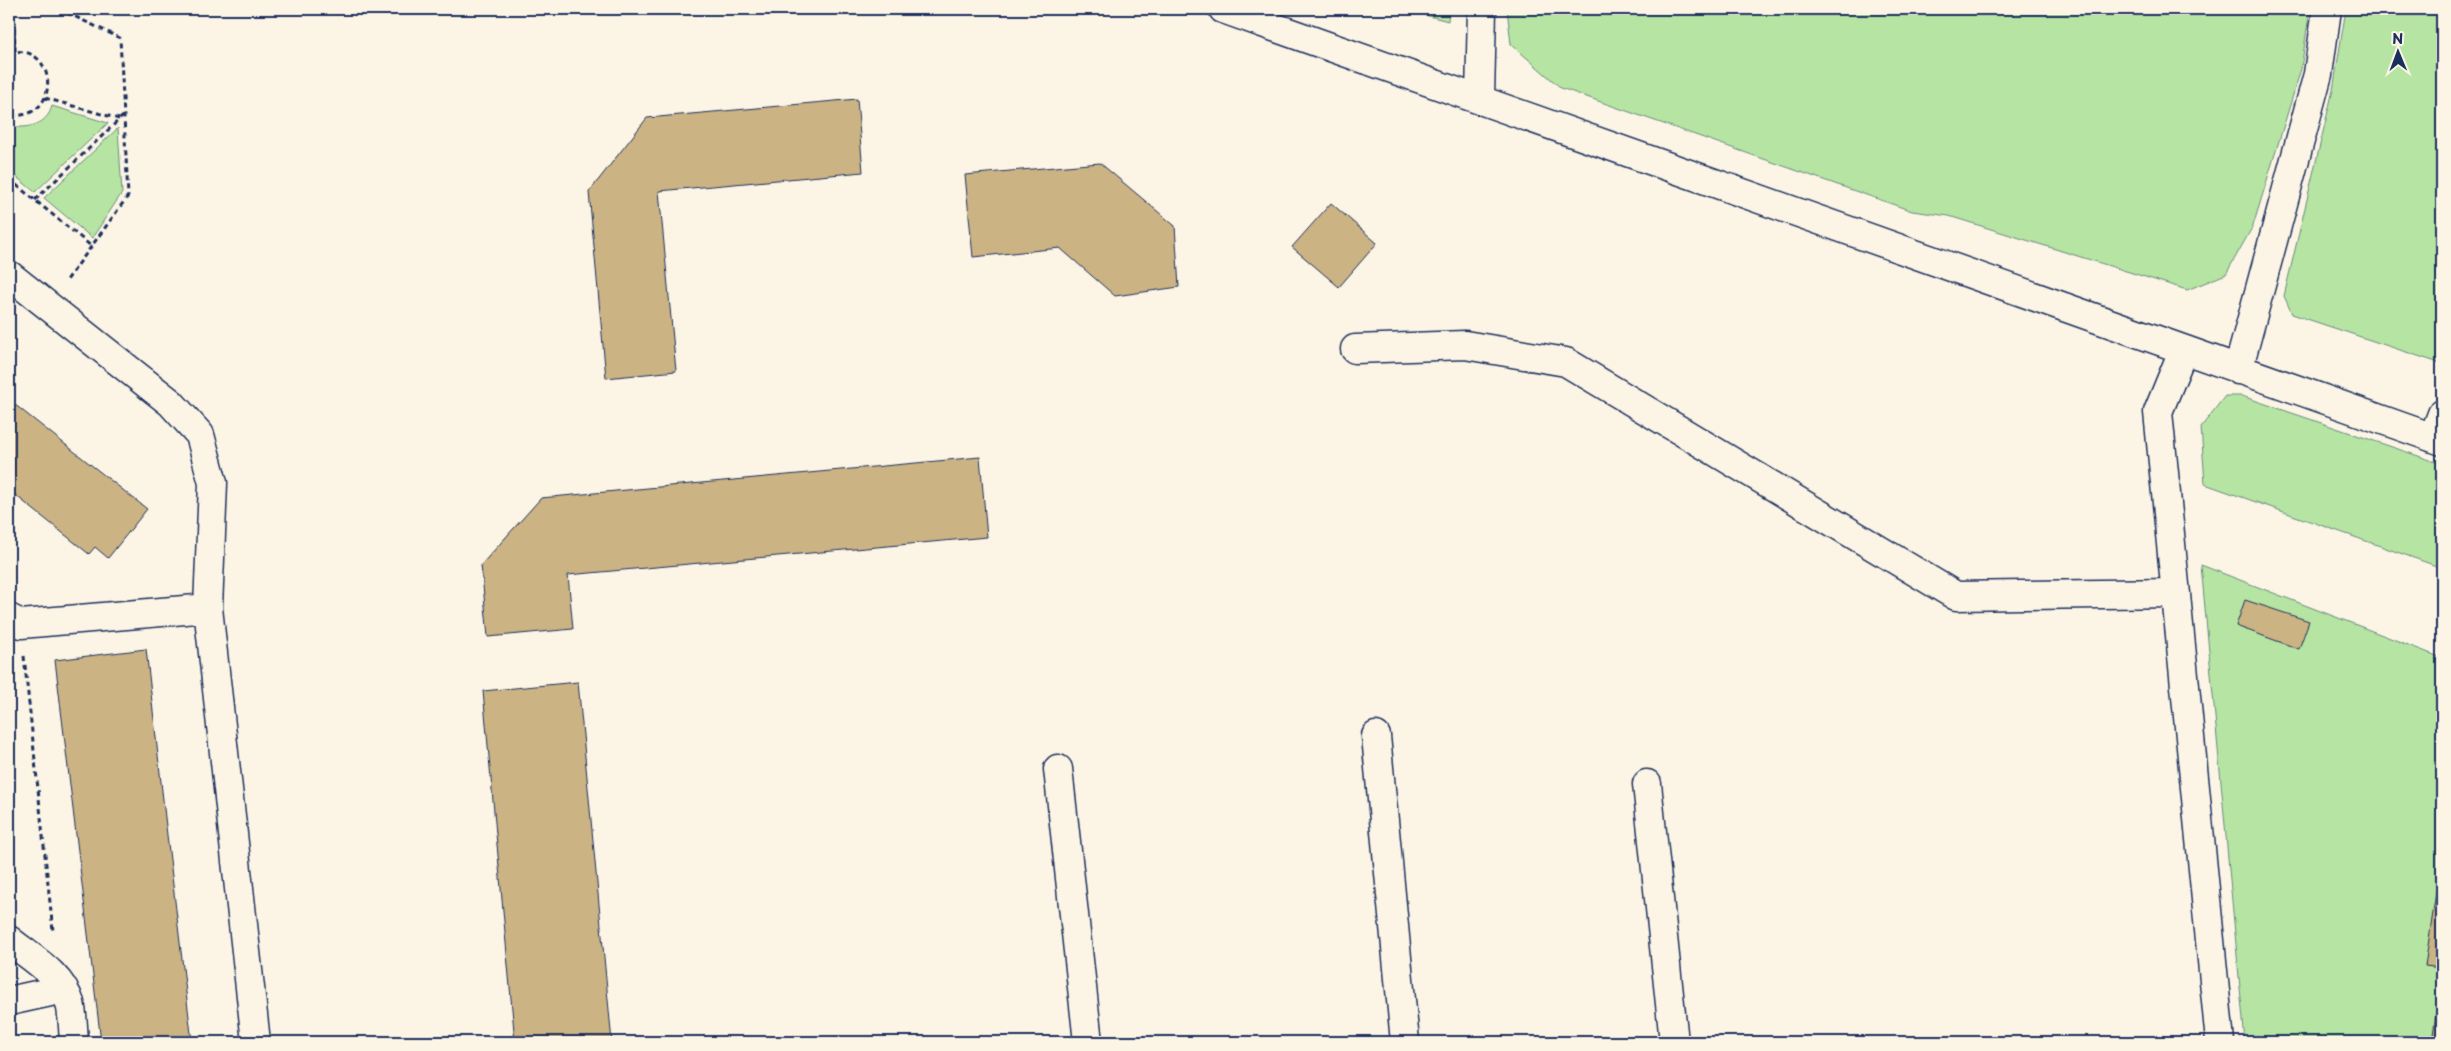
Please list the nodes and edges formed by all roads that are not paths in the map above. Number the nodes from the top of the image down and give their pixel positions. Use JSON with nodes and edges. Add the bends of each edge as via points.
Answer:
{"nodes":[{"id":1,"x":1223,"y":9,"type":"edge"},
{"id":2,"x":1482,"y":9,"type":"edge"},
{"id":3,"x":2327,"y":9,"type":"edge"},
{"id":4,"x":1480,"y":98,"type":"junction"},
{"id":5,"x":9,"y":275,"type":"edge"},
{"id":6,"x":1355,"y":349,"type":"dead end"},
{"id":7,"x":2183,"y":351,"type":"junction"},
{"id":8,"x":2238,"y":370,"type":"junction"},
{"id":9,"x":2439,"y":431,"type":"edge"},
{"id":10,"x":2176,"y":593,"type":"junction"},
{"id":11,"x":208,"y":608,"type":"junction"},
{"id":12,"x":15,"y":621,"type":"edge"},
{"id":13,"x":1376,"y":736,"type":"dead end"},
{"id":14,"x":1058,"y":769,"type":"dead end"},
{"id":15,"x":1648,"y":784,"type":"dead end"},
{"id":16,"x":9,"y":940,"type":"edge"},
{"id":17,"x":59,"y":983,"type":"junction"},
{"id":18,"x":9,"y":1001,"type":"edge"},
{"id":19,"x":74,"y":1042,"type":"edge"},
{"id":20,"x":256,"y":1042,"type":"edge"},
{"id":21,"x":1088,"y":1042,"type":"edge"},
{"id":22,"x":1405,"y":1042,"type":"edge"},
{"id":23,"x":1674,"y":1042,"type":"edge"},
{"id":24,"x":2220,"y":1042,"type":"edge"}],
"edges":[{"from":1,"to":4,"type":"street"},
{"from":2,"to":4,"type":"street"},
{"from":3,"to":8,"type":"street","via":[[2318,74]]},
{"from":4,"to":7,"type":"street"},
{"from":5,"to":11,"type":"street","via":[[171,403],[200,435],[213,483]]},
{"from":6,"to":10,"type":"street","via":[[1465,345],[1566,362],[1956,596]]},
{"from":7,"to":8,"type":"street"},
{"from":7,"to":10,"type":"street","via":[[2158,412]]},
{"from":8,"to":9,"type":"street"},
{"from":10,"to":24,"type":"street"},
{"from":11,"to":12,"type":"street"},
{"from":11,"to":20,"type":"street"},
{"from":13,"to":22,"type":"street"},
{"from":14,"to":21,"type":"street"},
{"from":15,"to":23,"type":"street"},
{"from":16,"to":17,"type":"street"},
{"from":17,"to":18,"type":"street"},
{"from":17,"to":19,"type":"street","via":[[70,1005]]}]}
